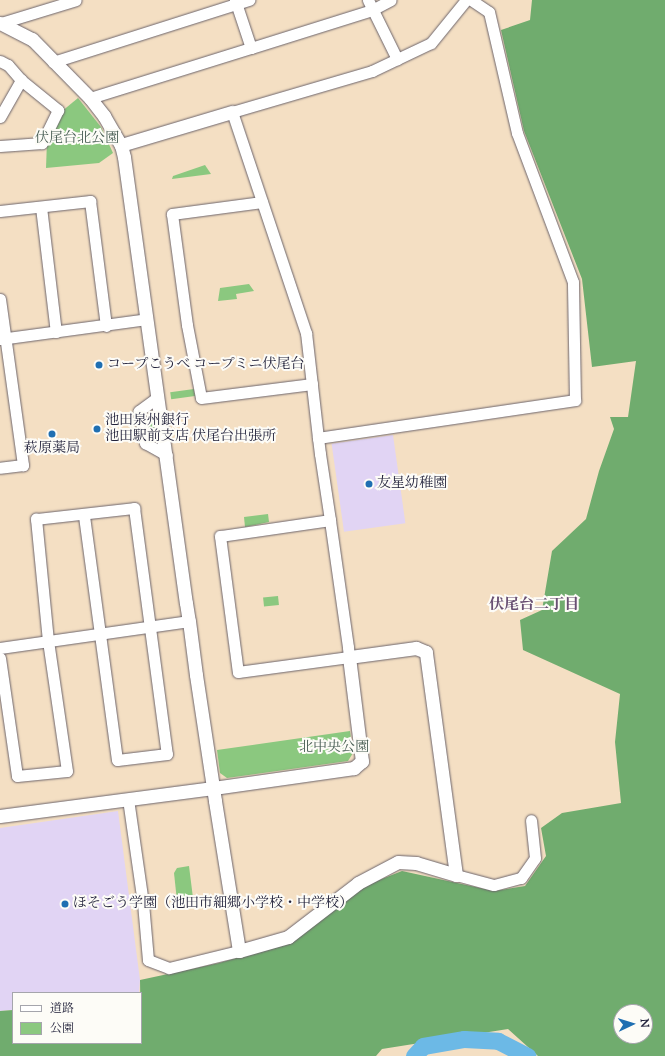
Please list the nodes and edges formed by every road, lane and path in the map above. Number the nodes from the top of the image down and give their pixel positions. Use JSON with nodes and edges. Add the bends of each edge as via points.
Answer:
{"nodes":[{"id":1,"x":76,"y":0,"type":"edge"},
{"id":2,"x":249,"y":0,"type":"edge"},
{"id":3,"x":390,"y":0,"type":"edge"},
{"id":4,"x":466,"y":0,"type":"edge"},
{"id":5,"x":471,"y":0,"type":"edge"},
{"id":6,"x":236,"y":2,"type":"edge"},
{"id":7,"x":370,"y":5,"type":"edge"},
{"id":8,"x":0,"y":23,"type":"edge"},
{"id":9,"x":251,"y":48,"type":"junction"},
{"id":10,"x":397,"y":60,"type":"junction"},
{"id":11,"x":0,"y":61,"type":"edge"},
{"id":12,"x":54,"y":62,"type":"junction"},
{"id":13,"x":21,"y":80,"type":"junction"},
{"id":14,"x":90,"y":98,"type":"junction"},
{"id":15,"x":232,"y":112,"type":"junction"},
{"id":16,"x":0,"y":117,"type":"edge"},
{"id":17,"x":121,"y":145,"type":"junction"},
{"id":18,"x":0,"y":146,"type":"edge"},
{"id":19,"x":262,"y":202,"type":"junction"},
{"id":20,"x":41,"y":207,"type":"junction"},
{"id":21,"x":0,"y":211,"type":"edge"},
{"id":22,"x":0,"y":299,"type":"edge"},
{"id":23,"x":147,"y":319,"type":"junction"},
{"id":24,"x":106,"y":326,"type":"junction"},
{"id":25,"x":56,"y":332,"type":"junction"},
{"id":26,"x":3,"y":338,"type":"edge"},
{"id":27,"x":312,"y":384,"type":"junction"},
{"id":28,"x":158,"y":397,"type":"junction"},
{"id":29,"x":318,"y":438,"type":"junction"},
{"id":30,"x":167,"y":455,"type":"junction"},
{"id":31,"x":0,"y":468,"type":"edge"},
{"id":32,"x":84,"y":515,"type":"junction"},
{"id":33,"x":330,"y":520,"type":"junction"},
{"id":34,"x":190,"y":622,"type":"junction"},
{"id":35,"x":149,"y":627,"type":"junction"},
{"id":36,"x":99,"y":634,"type":"junction"},
{"id":37,"x":48,"y":641,"type":"junction"},
{"id":38,"x":0,"y":648,"type":"edge"},
{"id":39,"x":349,"y":657,"type":"junction"},
{"id":40,"x":0,"y":658,"type":"edge"},
{"id":41,"x":213,"y":788,"type":"junction"},
{"id":42,"x":128,"y":799,"type":"junction"},
{"id":43,"x":0,"y":816,"type":"edge"},
{"id":44,"x":531,"y":820,"type":"dead end"},
{"id":45,"x":456,"y":876,"type":"junction"},
{"id":46,"x":238,"y":951,"type":"junction"}],
"edges":[{"from":1,"to":8,"type":"street"},
{"from":2,"to":6,"type":"street"},
{"from":3,"to":7,"type":"street"},
{"from":4,"to":10,"type":"street","via":[[431,43]]},
{"from":5,"to":29,"type":"street","via":[[489,12],[517,133],[573,282],[575,400]]},
{"from":6,"to":9,"type":"street"},
{"from":6,"to":12,"type":"street"},
{"from":7,"to":9,"type":"street"},
{"from":7,"to":10,"type":"street"},
{"from":8,"to":12,"type":"street","via":[[32,39]]},
{"from":9,"to":14,"type":"street"},
{"from":10,"to":15,"type":"street","via":[[372,71]]},
{"from":11,"to":13,"type":"street","via":[[8,65]]},
{"from":12,"to":14,"type":"street"},
{"from":13,"to":16,"type":"street"},
{"from":13,"to":18,"type":"street","via":[[58,110],[42,143]]},
{"from":14,"to":17,"type":"street"},
{"from":15,"to":17,"type":"street"},
{"from":15,"to":19,"type":"street"},
{"from":17,"to":23,"type":"street"},
{"from":19,"to":27,"type":"street","via":[[306,333]]},
{"from":19,"to":27,"type":"street","via":[[172,214],[187,325],[201,398]]},
{"from":20,"to":21,"type":"street"},
{"from":20,"to":24,"type":"street","via":[[90,201]]},
{"from":20,"to":25,"type":"street"},
{"from":22,"to":26,"type":"street"},
{"from":23,"to":24,"type":"street"},
{"from":23,"to":28,"type":"street"},
{"from":24,"to":25,"type":"street"},
{"from":25,"to":26,"type":"street"},
{"from":26,"to":31,"type":"street","via":[[23,465]]},
{"from":27,"to":29,"type":"street"},
{"from":28,"to":30,"type":"street"},
{"from":28,"to":30,"type":"street","via":[[139,411],[145,443]]},
{"from":29,"to":33,"type":"street"},
{"from":30,"to":34,"type":"street"},
{"from":32,"to":35,"type":"street","via":[[134,508]]},
{"from":32,"to":36,"type":"street"},
{"from":32,"to":37,"type":"street","via":[[36,519]]},
{"from":33,"to":39,"type":"street"},
{"from":33,"to":39,"type":"street","via":[[220,536],[219,544],[238,672]]},
{"from":34,"to":35,"type":"street"},
{"from":34,"to":41,"type":"street"},
{"from":35,"to":36,"type":"street"},
{"from":35,"to":36,"type":"street","via":[[167,754],[117,760]]},
{"from":36,"to":37,"type":"street"},
{"from":37,"to":38,"type":"street"},
{"from":37,"to":40,"type":"street","via":[[67,771],[17,776]]},
{"from":39,"to":41,"type":"street","via":[[362,761],[354,768]]},
{"from":39,"to":45,"type":"street","via":[[416,648],[426,652]]},
{"from":41,"to":42,"type":"street"},
{"from":41,"to":46,"type":"street"},
{"from":42,"to":43,"type":"street"},
{"from":42,"to":46,"type":"street","via":[[148,960],[169,968]]},
{"from":44,"to":45,"type":"street","via":[[535,858],[521,878],[494,886]]},
{"from":45,"to":46,"type":"street","via":[[416,863],[398,862],[358,883],[288,937]]}]}
